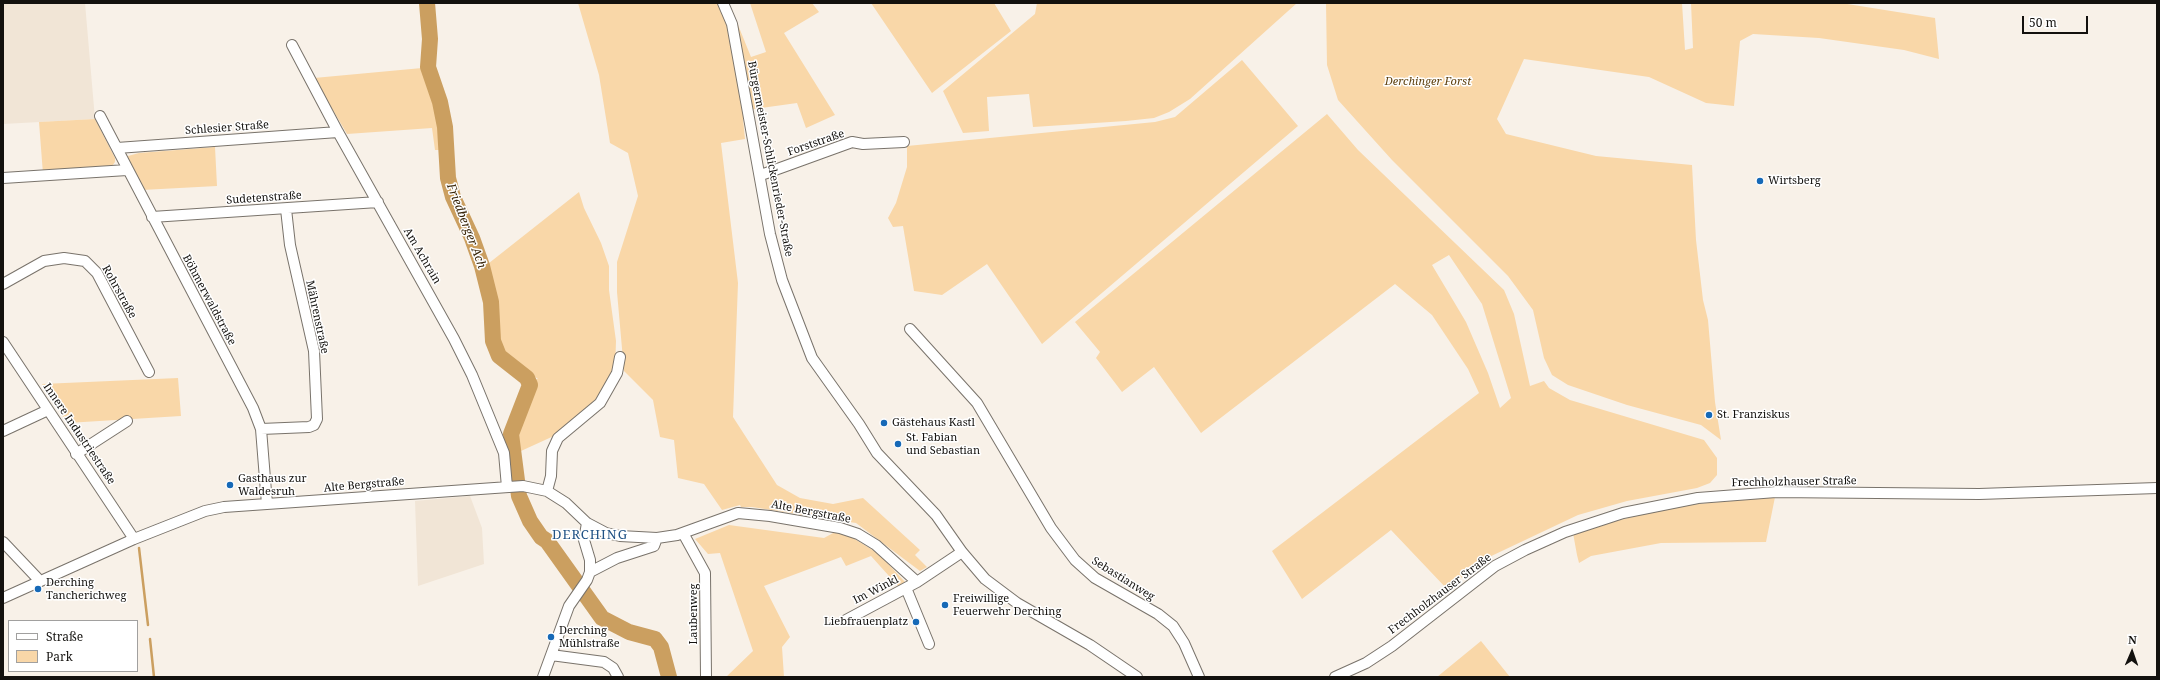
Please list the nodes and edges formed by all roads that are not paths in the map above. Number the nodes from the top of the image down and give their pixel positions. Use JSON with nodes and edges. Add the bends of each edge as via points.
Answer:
{"nodes":[{"id":1,"x":723,"y":3,"type":"edge"},
{"id":2,"x":292,"y":45,"type":"dead end"},
{"id":3,"x":100,"y":116,"type":"dead end"},
{"id":4,"x":338,"y":132,"type":"junction"},
{"id":5,"x":904,"y":142,"type":"dead end"},
{"id":6,"x":117,"y":148,"type":"junction"},
{"id":7,"x":127,"y":170,"type":"junction"},
{"id":8,"x":761,"y":175,"type":"junction"},
{"id":9,"x":3,"y":178,"type":"edge"},
{"id":10,"x":378,"y":202,"type":"junction"},
{"id":11,"x":286,"y":208,"type":"junction"},
{"id":12,"x":152,"y":217,"type":"junction"},
{"id":13,"x":3,"y":284,"type":"edge"},
{"id":14,"x":910,"y":329,"type":"dead end"},
{"id":15,"x":3,"y":342,"type":"edge"},
{"id":16,"x":620,"y":357,"type":"dead end"},
{"id":17,"x":149,"y":372,"type":"dead end"},
{"id":18,"x":48,"y":410,"type":"junction"},
{"id":19,"x":127,"y":421,"type":"dead end"},
{"id":20,"x":261,"y":429,"type":"junction"},
{"id":21,"x":3,"y":432,"type":"edge"},
{"id":22,"x":76,"y":454,"type":"junction"},
{"id":23,"x":510,"y":487,"type":"junction"},
{"id":24,"x":2157,"y":488,"type":"edge"},
{"id":25,"x":547,"y":491,"type":"junction"},
{"id":26,"x":267,"y":504,"type":"junction"},
{"id":27,"x":587,"y":523,"type":"junction"},
{"id":28,"x":683,"y":533,"type":"junction"},
{"id":29,"x":658,"y":538,"type":"junction"},
{"id":30,"x":134,"y":539,"type":"junction"},
{"id":31,"x":3,"y":542,"type":"edge"},
{"id":32,"x":962,"y":552,"type":"junction"},
{"id":33,"x":590,"y":572,"type":"junction"},
{"id":34,"x":40,"y":581,"type":"junction"},
{"id":35,"x":917,"y":582,"type":"junction"},
{"id":36,"x":906,"y":588,"type":"junction"},
{"id":37,"x":3,"y":598,"type":"edge"},
{"id":38,"x":846,"y":620,"type":"dead end"},
{"id":39,"x":930,"y":644,"type":"dead end"},
{"id":40,"x":551,"y":655,"type":"junction"},
{"id":41,"x":543,"y":677,"type":"edge"},
{"id":42,"x":618,"y":677,"type":"edge"},
{"id":43,"x":706,"y":677,"type":"edge"},
{"id":44,"x":1137,"y":677,"type":"edge"},
{"id":45,"x":1199,"y":677,"type":"edge"},
{"id":46,"x":1335,"y":677,"type":"edge"}],
"edges":[{"from":1,"to":8,"type":"street","name":"Bürgermeister-Schlickenrieder-Straße","via":[[732,24]]},
{"from":2,"to":4,"type":"street","name":"Am Achrain"},
{"from":3,"to":6,"type":"street","name":"Böhmerwaldstraße"},
{"from":4,"to":6,"type":"street","name":"Schlesier Straße"},
{"from":4,"to":10,"type":"street","name":"Am Achrain"},
{"from":5,"to":8,"type":"street","name":"Forststraße","via":[[852,142]]},
{"from":6,"to":7,"type":"street","name":"Böhmerwaldstraße"},
{"from":7,"to":9,"type":"street"},
{"from":7,"to":12,"type":"street","name":"Böhmerwaldstraße"},
{"from":8,"to":32,"type":"street","name":"Bürgermeister-Schlickenrieder-Straße","via":[[770,234],[782,280],[812,358],[860,424],[877,453],[936,515]]},
{"from":10,"to":11,"type":"street","name":"Sudetenstraße"},
{"from":10,"to":23,"type":"street","name":"Am Achrain","via":[[472,375],[504,453]]},
{"from":11,"to":12,"type":"street","name":"Sudetenstraße"},
{"from":11,"to":20,"type":"street","name":"Mährenstraße","via":[[292,257],[314,351],[316,419],[314,425],[309,427]]},
{"from":12,"to":20,"type":"street","name":"Böhmerwaldstraße","via":[[253,408]]},
{"from":13,"to":17,"type":"street","name":"Rohrstraße","via":[[44,262],[64,258],[85,261],[97,273]]},
{"from":14,"to":45,"type":"street","name":"Sebastianweg","via":[[977,403],[1051,528],[1075,560],[1095,578],[1158,614],[1173,626],[1187,649]]},
{"from":15,"to":18,"type":"street","name":"Innere Industriestraße"},
{"from":16,"to":25,"type":"street","via":[[617,373],[600,403],[558,438],[552,451],[551,476]]},
{"from":18,"to":21,"type":"street"},
{"from":18,"to":22,"type":"street","name":"Innere Industriestraße"},
{"from":19,"to":22,"type":"street"},
{"from":20,"to":26,"type":"street","name":"Böhmerwaldstraße"},
{"from":22,"to":30,"type":"street","name":"Innere Industriestraße"},
{"from":23,"to":25,"type":"street","name":"Alte Bergstraße","via":[[523,486]]},
{"from":23,"to":26,"type":"street","name":"Alte Bergstraße"},
{"from":24,"to":46,"type":"street","name":"Frechholzhauser Straße","via":[[1971,494],[1776,492],[1698,498],[1623,513],[1565,532],[1495,566],[1386,650],[1366,663]]},
{"from":25,"to":27,"type":"street","name":"Alte Bergstraße","via":[[566,503]]},
{"from":26,"to":30,"type":"street","name":"Alte Bergstraße","via":[[206,511]]},
{"from":27,"to":29,"type":"street","name":"Alte Bergstraße","via":[[606,533]]},
{"from":27,"to":33,"type":"street","via":[[584,540],[590,560]]},
{"from":28,"to":29,"type":"street","name":"Alte Bergstraße"},
{"from":28,"to":35,"type":"street","name":"Alte Bergstraße","via":[[738,513],[840,528],[858,534],[876,545]]},
{"from":28,"to":43,"type":"street","name":"Laubenweg","via":[[705,573]]},
{"from":29,"to":33,"type":"street","name":"Alte Bergstraße","via":[[654,546],[617,558]]},
{"from":30,"to":34,"type":"street","name":"Alte Bergstraße"},
{"from":31,"to":34,"type":"street"},
{"from":32,"to":35,"type":"street"},
{"from":32,"to":44,"type":"street","name":"Bürgermeister-Schlickenrieder-Straße","via":[[1002,594],[1090,645]]},
{"from":33,"to":40,"type":"street","via":[[585,584],[569,606]]},
{"from":34,"to":37,"type":"street","name":"Alte Bergstraße"},
{"from":35,"to":36,"type":"street","name":"Im Winkl"},
{"from":36,"to":38,"type":"street","name":"Im Winkl"},
{"from":36,"to":39,"type":"street"},
{"from":40,"to":41,"type":"street"},
{"from":40,"to":42,"type":"street","via":[[604,662],[613,668]]}]}
